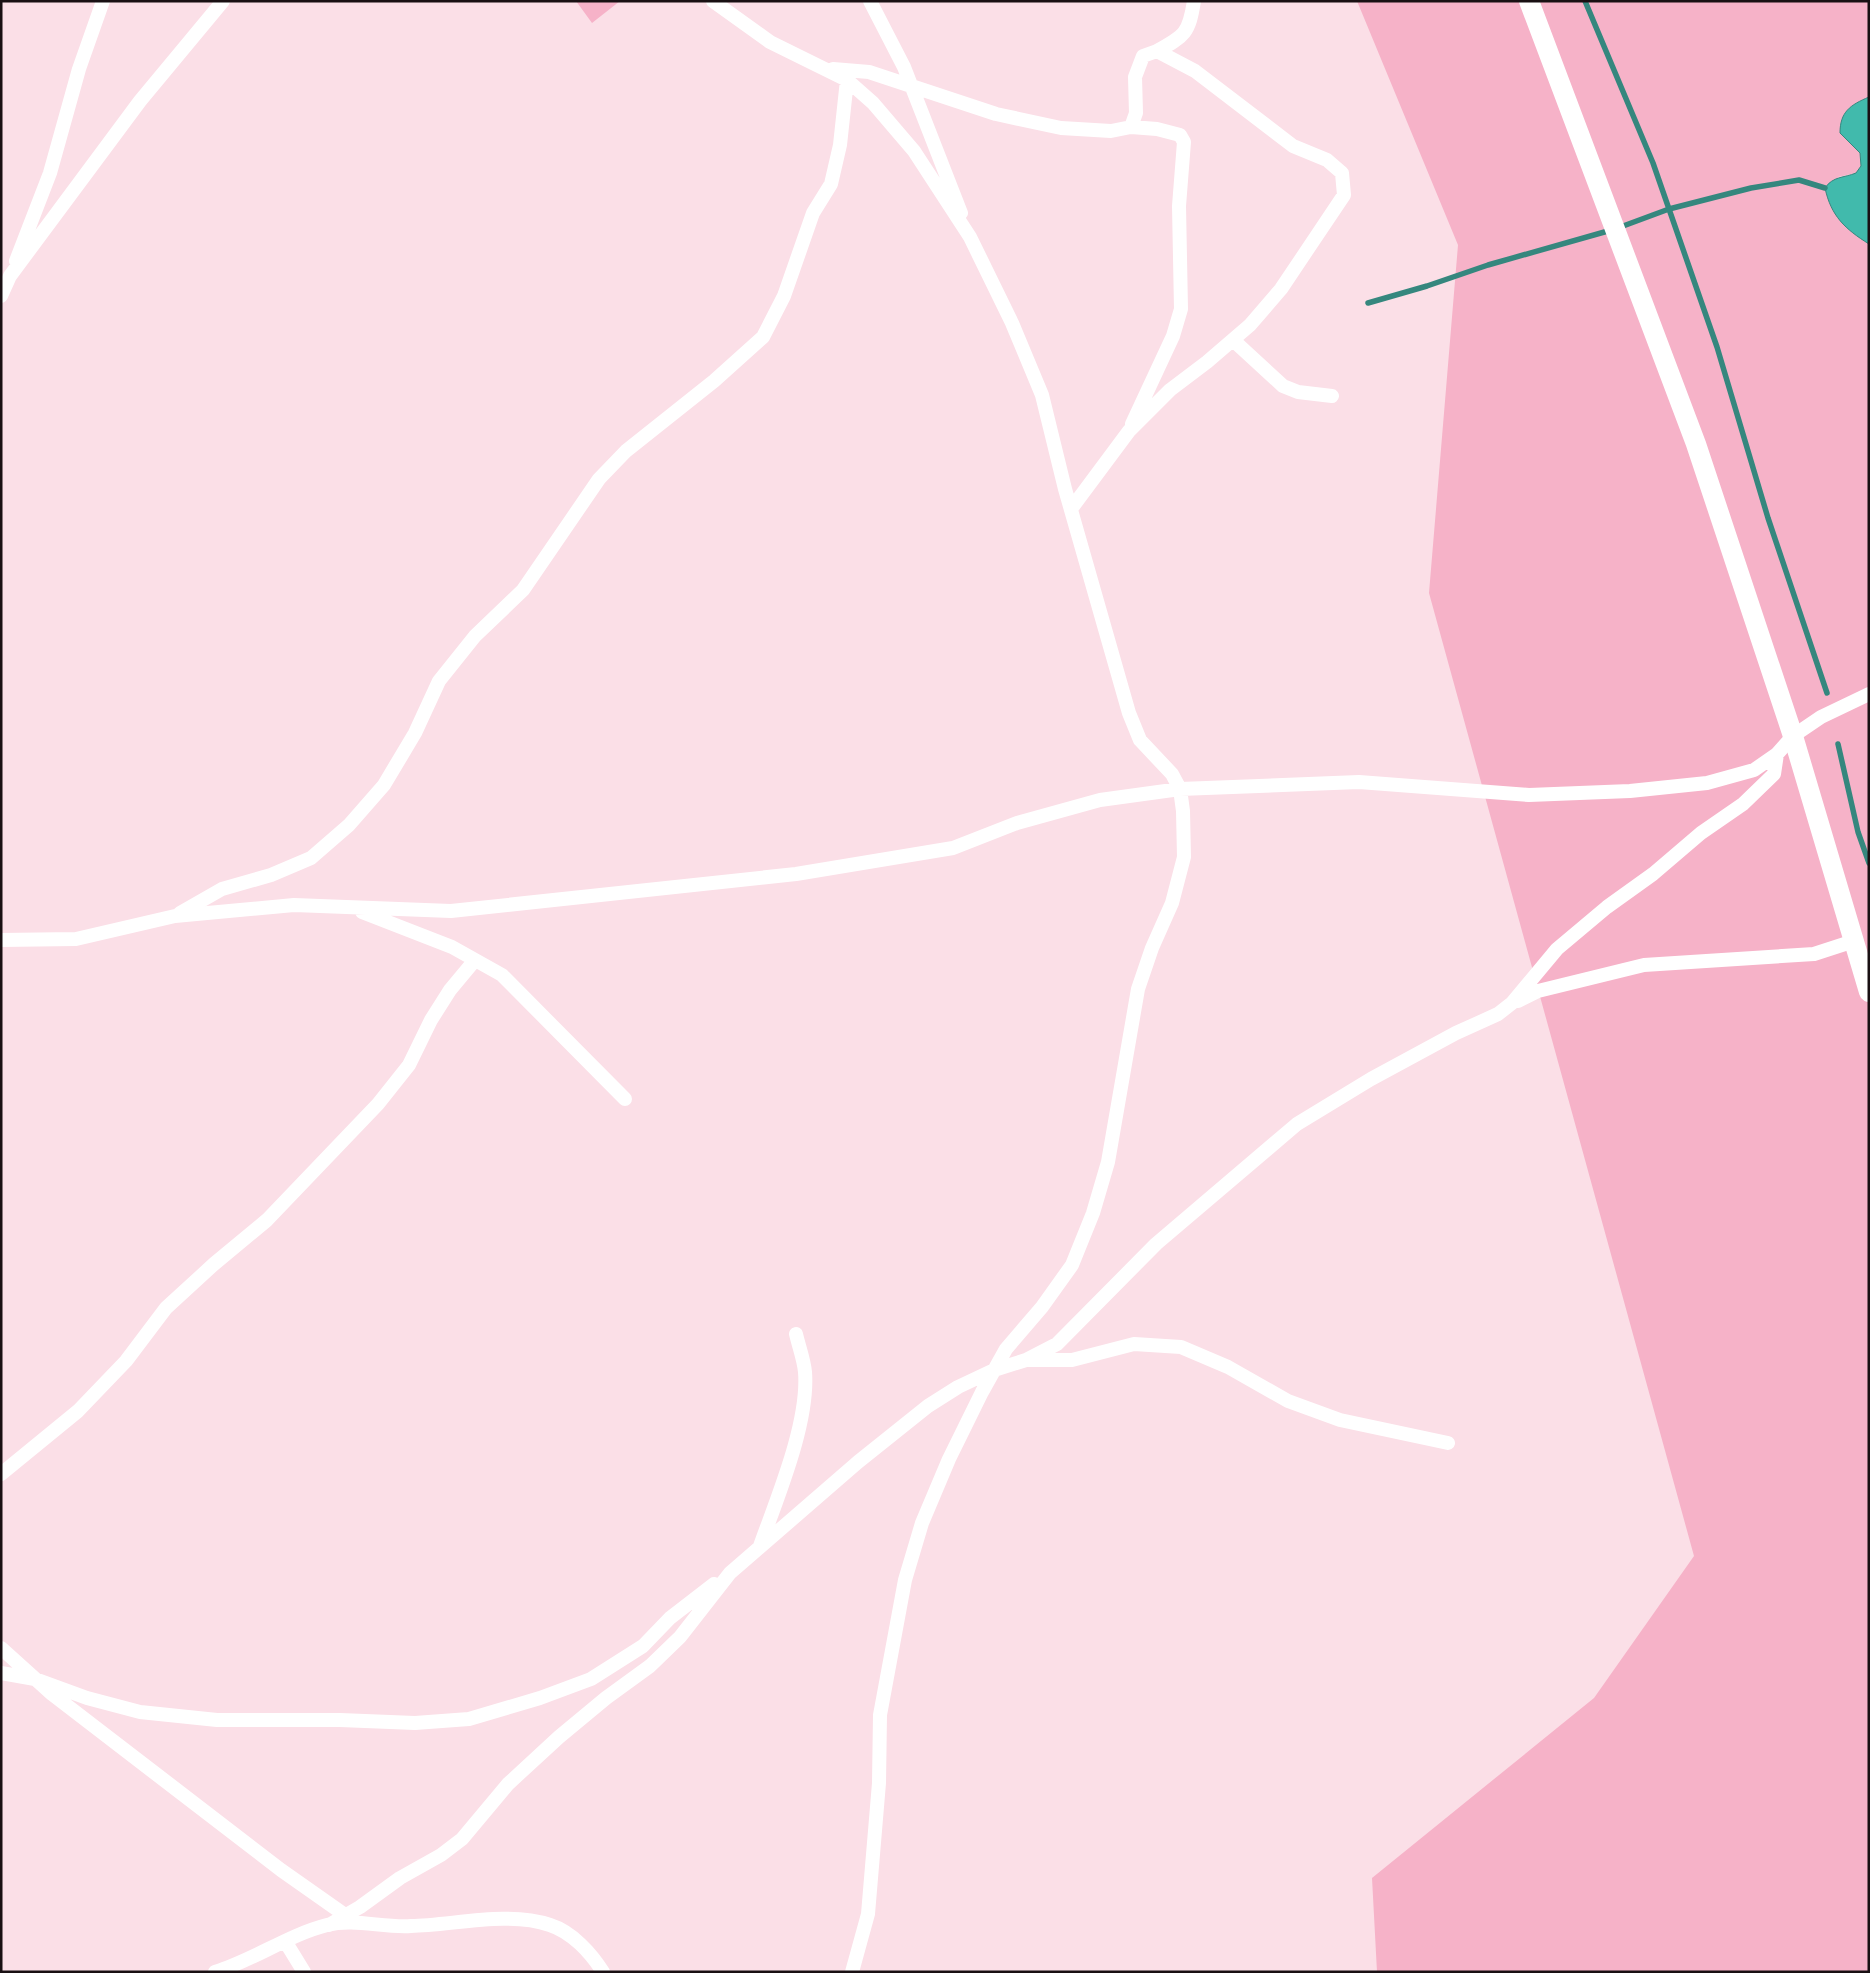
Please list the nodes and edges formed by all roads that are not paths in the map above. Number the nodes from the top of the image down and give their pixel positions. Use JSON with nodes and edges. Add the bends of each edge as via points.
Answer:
{"nodes":[{"id":1,"x":103,"y":1,"type":"edge"},
{"id":2,"x":223,"y":1,"type":"edge"},
{"id":3,"x":713,"y":1,"type":"edge"},
{"id":4,"x":870,"y":1,"type":"edge"},
{"id":5,"x":1194,"y":1,"type":"edge"},
{"id":6,"x":1529,"y":1,"type":"edge"},
{"id":7,"x":1157,"y":51,"type":"junction"},
{"id":8,"x":822,"y":68,"type":"junction"},
{"id":9,"x":847,"y":80,"type":"junction"},
{"id":10,"x":913,"y":88,"type":"junction"},
{"id":11,"x":1131,"y":127,"type":"junction"},
{"id":12,"x":970,"y":238,"type":"junction"},
{"id":13,"x":10,"y":276,"type":"junction"},
{"id":14,"x":1,"y":296,"type":"edge"},
{"id":15,"x":1232,"y":340,"type":"junction"},
{"id":16,"x":1332,"y":396,"type":"dead end"},
{"id":17,"x":1129,"y":431,"type":"junction"},
{"id":18,"x":1071,"y":508,"type":"junction"},
{"id":19,"x":1869,"y":694,"type":"edge"},
{"id":20,"x":1793,"y":736,"type":"junction"},
{"id":21,"x":1777,"y":754,"type":"junction"},
{"id":22,"x":1180,"y":789,"type":"junction"},
{"id":23,"x":352,"y":908,"type":"junction"},
{"id":24,"x":175,"y":916,"type":"junction"},
{"id":25,"x":1,"y":940,"type":"edge"},
{"id":26,"x":1854,"y":941,"type":"junction"},
{"id":27,"x":475,"y":960,"type":"junction"},
{"id":28,"x":1869,"y":992,"type":"edge"},
{"id":29,"x":1512,"y":1003,"type":"junction"},
{"id":30,"x":625,"y":1099,"type":"dead end"},
{"id":31,"x":796,"y":1334,"type":"dead end"},
{"id":32,"x":1026,"y":1360,"type":"junction"},
{"id":33,"x":994,"y":1370,"type":"junction"},
{"id":34,"x":1448,"y":1443,"type":"dead end"},
{"id":35,"x":1,"y":1474,"type":"edge"},
{"id":36,"x":760,"y":1547,"type":"junction"},
{"id":37,"x":730,"y":1573,"type":"junction"},
{"id":38,"x":1,"y":1648,"type":"edge"},
{"id":39,"x":1,"y":1672,"type":"edge"},
{"id":40,"x":34,"y":1679,"type":"junction"},
{"id":41,"x":345,"y":1915,"type":"junction"},
{"id":42,"x":329,"y":1925,"type":"junction"},
{"id":43,"x":284,"y":1940,"type":"junction"},
{"id":44,"x":215,"y":1972,"type":"edge"},
{"id":45,"x":304,"y":1972,"type":"edge"},
{"id":46,"x":603,"y":1972,"type":"edge"},
{"id":47,"x":852,"y":1972,"type":"edge"}],
"edges":[{"from":1,"to":13,"type":"street","via":[[79,69],[50,172]]},
{"from":2,"to":13,"type":"street","via":[[140,101]]},
{"from":3,"to":8,"type":"street","via":[[770,42]]},
{"from":4,"to":10,"type":"street"},
{"from":5,"to":7,"type":"street","via":[[1190,25],[1179,39]]},
{"from":6,"to":20,"type":"main road","via":[[1696,444]]},
{"from":7,"to":11,"type":"street","via":[[1143,56],[1135,77],[1136,112]]},
{"from":7,"to":15,"type":"street","via":[[1195,71],[1293,146],[1327,160],[1342,173],[1344,195],[1326,224],[1281,289],[1250,325]]},
{"from":8,"to":9,"type":"street"},
{"from":8,"to":10,"type":"street","via":[[869,72]]},
{"from":9,"to":12,"type":"street","via":[[873,103],[914,151]]},
{"from":9,"to":24,"type":"street","via":[[840,145],[830,184],[813,213],[784,296],[763,337],[714,381],[626,450],[599,479],[522,590],[475,636],[439,681],[415,733],[384,785],[349,825],[311,858],[271,875],[222,889]]},
{"from":10,"to":11,"type":"street","via":[[996,114],[1061,128],[1111,131]]},
{"from":10,"to":12,"type":"street"},
{"from":11,"to":17,"type":"street","via":[[1157,128],[1180,135],[1184,142],[1180,206],[1181,309],[1173,336]]},
{"from":12,"to":18,"type":"street","via":[[1012,323],[1042,394]]},
{"from":13,"to":14,"type":"street"},
{"from":15,"to":16,"type":"street","via":[[1282,386],[1298,392]]},
{"from":15,"to":17,"type":"street","via":[[1170,390]]},
{"from":17,"to":18,"type":"street"},
{"from":18,"to":22,"type":"street","via":[[1129,713],[1140,740],[1172,774]]},
{"from":19,"to":20,"type":"street"},
{"from":20,"to":21,"type":"street"},
{"from":20,"to":26,"type":"main road"},
{"from":21,"to":22,"type":"street","via":[[1754,770],[1708,783],[1630,791],[1530,795],[1359,782]]},
{"from":21,"to":29,"type":"street","via":[[1774,774],[1743,804],[1701,833],[1557,949]]},
{"from":22,"to":23,"type":"street","via":[[1100,800],[1017,823],[953,848],[796,874],[451,911]]},
{"from":22,"to":33,"type":"street","via":[[1184,857],[1172,903],[1138,989],[1108,1162],[1094,1214],[1072,1265],[1006,1349]]},
{"from":23,"to":24,"type":"street","via":[[294,905]]},
{"from":23,"to":27,"type":"street","via":[[452,947]]},
{"from":24,"to":25,"type":"street","via":[[76,939]]},
{"from":26,"to":28,"type":"main road"},
{"from":26,"to":29,"type":"street","via":[[1814,954],[1644,965],[1538,991]]},
{"from":27,"to":30,"type":"street","via":[[502,975]]},
{"from":27,"to":35,"type":"street","via":[[450,990],[409,1065],[378,1104],[268,1220],[166,1308],[126,1361],[78,1411]]},
{"from":29,"to":32,"type":"street","via":[[1498,1014],[1371,1079],[1297,1124],[1156,1244],[1057,1344]]},
{"from":31,"to":36,"type":"street","via":[[805,1372],[797,1437]]},
{"from":32,"to":33,"type":"street"},
{"from":32,"to":34,"type":"street","via":[[1072,1360],[1134,1344],[1181,1348],[1228,1367],[1288,1402],[1340,1420]]},
{"from":33,"to":36,"type":"street","via":[[928,1406]]},
{"from":33,"to":47,"type":"street","via":[[949,1459],[922,1523],[905,1580],[880,1715],[879,1783],[868,1914]]},
{"from":36,"to":37,"type":"street"},
{"from":37,"to":40,"type":"street","via":[[670,1618],[643,1646],[591,1679],[469,1719],[415,1723],[217,1720],[140,1712]]},
{"from":37,"to":41,"type":"street","via":[[680,1637],[650,1666],[559,1737],[508,1784],[462,1839]]},
{"from":38,"to":40,"type":"street"},
{"from":39,"to":40,"type":"street"},
{"from":40,"to":41,"type":"street","via":[[265,1859]]},
{"from":41,"to":42,"type":"street"},
{"from":42,"to":43,"type":"street"},
{"from":42,"to":46,"type":"street","via":[[356,1923],[409,1927],[517,1919],[551,1925],[576,1940]]},
{"from":43,"to":44,"type":"street"},
{"from":43,"to":45,"type":"street"}]}
